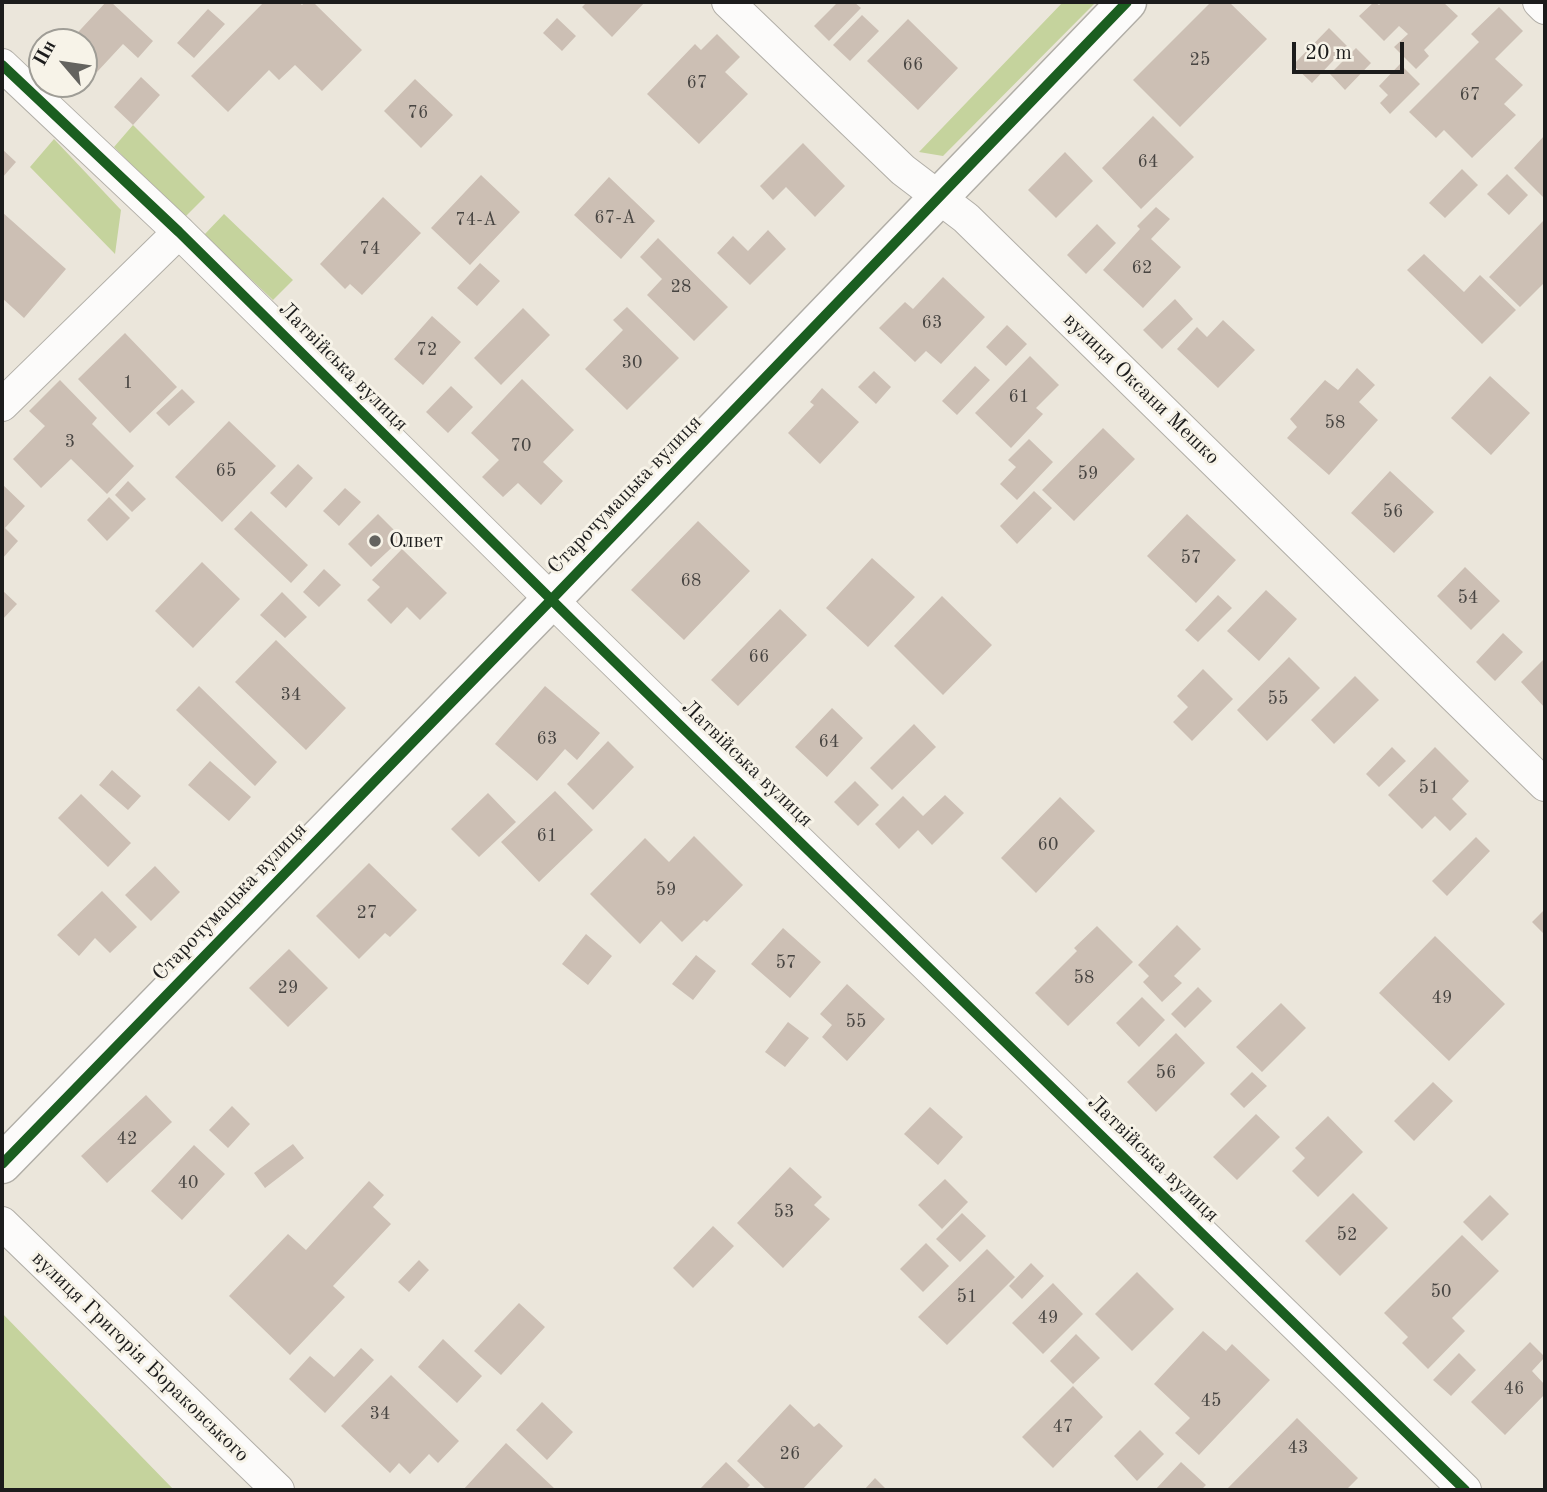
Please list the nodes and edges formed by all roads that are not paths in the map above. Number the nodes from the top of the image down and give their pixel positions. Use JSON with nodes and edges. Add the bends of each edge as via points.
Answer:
{"nodes":[{"id":1,"x":728,"y":2,"type":"edge"},
{"id":2,"x":1127,"y":2,"type":"edge"},
{"id":3,"x":1539,"y":2,"type":"edge"},
{"id":4,"x":1545,"y":8,"type":"edge"},
{"id":5,"x":2,"y":65,"type":"edge"},
{"id":6,"x":939,"y":197,"type":"junction"},
{"id":7,"x":179,"y":232,"type":"junction"},
{"id":8,"x":2,"y":405,"type":"edge"},
{"id":9,"x":552,"y":599,"type":"junction"},
{"id":10,"x":1545,"y":785,"type":"edge"},
{"id":11,"x":2,"y":1164,"type":"edge"},
{"id":12,"x":2,"y":1223,"type":"edge"},
{"id":13,"x":278,"y":1490,"type":"edge"},
{"id":14,"x":1465,"y":1490,"type":"edge"}],
"edges":[{"from":1,"to":6,"type":"street","name":"вулиця Оксани Мешко","via":[[903,170]]},
{"from":2,"to":6,"type":"street","name":"Старочумацька вулиця"},
{"from":3,"to":4,"type":"street"},
{"from":5,"to":7,"type":"street","name":"Латвійська вулиця"},
{"from":6,"to":9,"type":"street","name":"Старочумацька вулиця"},
{"from":6,"to":10,"type":"street","name":"вулиця Оксани Мешко","via":[[966,218]]},
{"from":7,"to":8,"type":"street"},
{"from":7,"to":9,"type":"street","name":"Латвійська вулиця"},
{"from":9,"to":11,"type":"street","name":"Старочумацька вулиця"},
{"from":9,"to":14,"type":"street","name":"Латвійська вулиця"},
{"from":12,"to":13,"type":"street","name":"вулиця Григорія Бораковського"}]}
